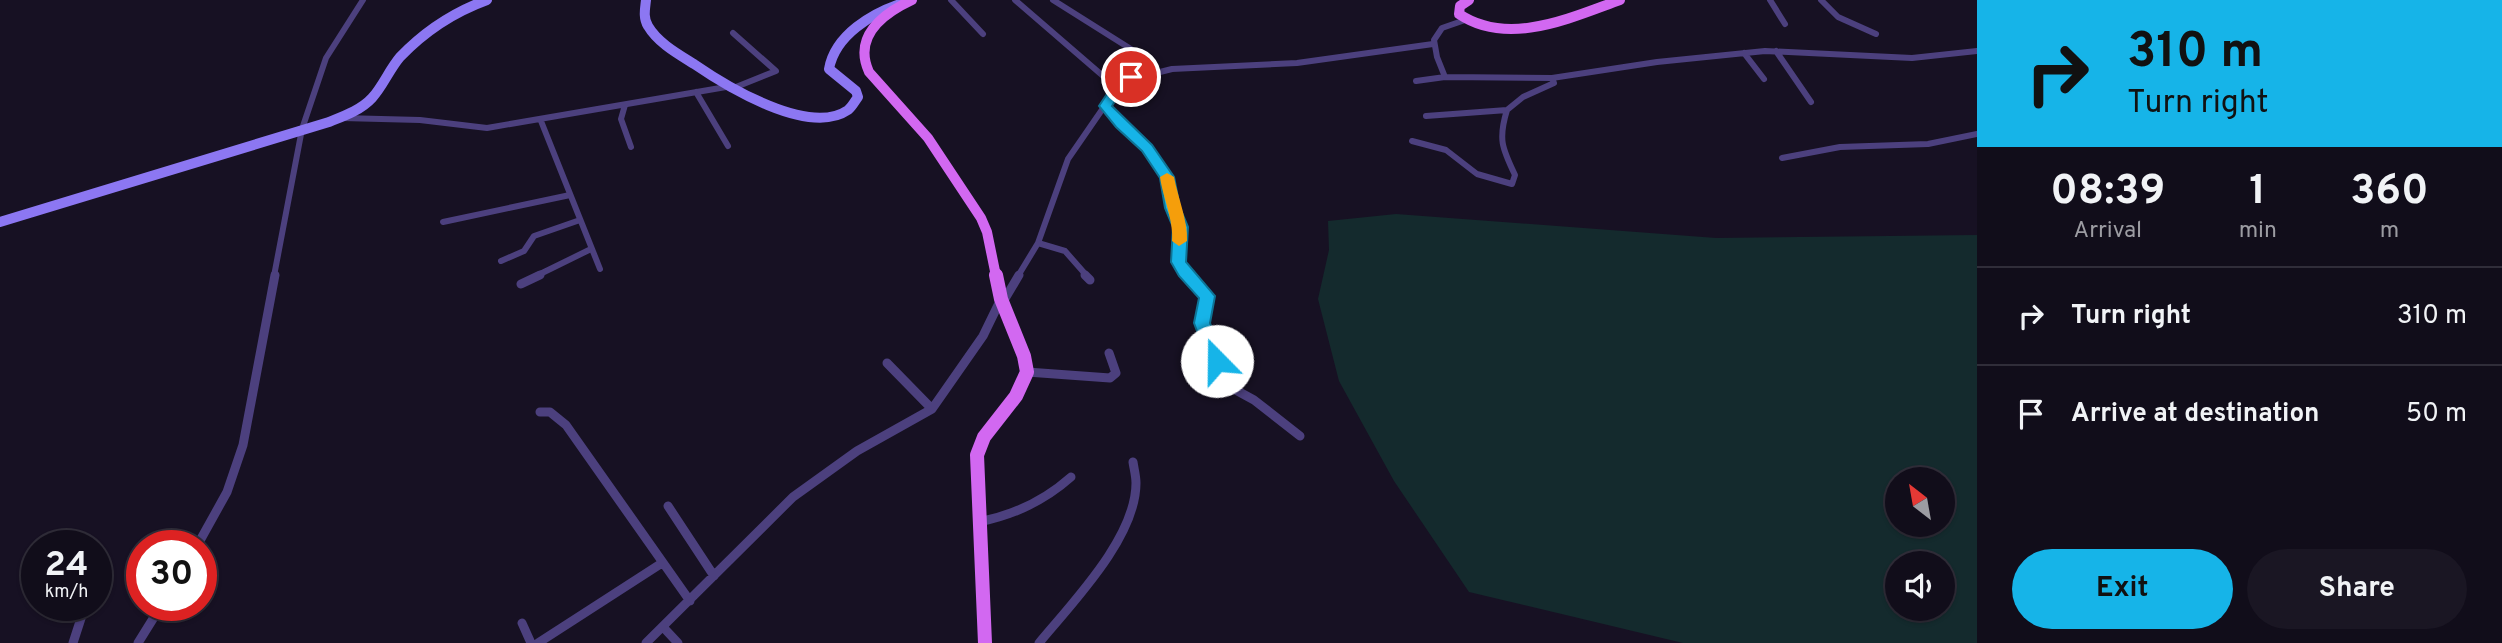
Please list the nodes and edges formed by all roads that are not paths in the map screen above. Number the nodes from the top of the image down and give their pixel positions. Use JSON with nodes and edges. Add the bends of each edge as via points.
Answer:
{"nodes":[{"id":1,"x":363,"y":0,"type":"edge"},
{"id":2,"x":486,"y":0,"type":"edge"},
{"id":3,"x":646,"y":0,"type":"edge"},
{"id":4,"x":951,"y":0,"type":"edge"},
{"id":5,"x":1014,"y":0,"type":"edge"},
{"id":6,"x":1053,"y":0,"type":"edge"},
{"id":7,"x":1469,"y":0,"type":"edge"},
{"id":8,"x":1620,"y":0,"type":"edge"},
{"id":9,"x":1770,"y":0,"type":"edge"},
{"id":10,"x":1821,"y":0,"type":"edge"},
{"id":11,"x":910,"y":1,"type":"edge"},
{"id":12,"x":1465,"y":20,"type":"junction"},
{"id":13,"x":1785,"y":24,"type":"dead end"},
{"id":14,"x":733,"y":33,"type":"dead end"},
{"id":15,"x":983,"y":34,"type":"dead end"},
{"id":16,"x":1876,"y":34,"type":"dead end"},
{"id":17,"x":1433,"y":44,"type":"junction"},
{"id":18,"x":1134,"y":51,"type":"dead end"},
{"id":19,"x":1776,"y":51,"type":"junction"},
{"id":20,"x":1977,"y":51,"type":"edge"},
{"id":21,"x":1744,"y":54,"type":"junction"},
{"id":22,"x":1445,"y":77,"type":"junction"},
{"id":23,"x":1552,"y":78,"type":"junction"},
{"id":24,"x":1763,"y":79,"type":"dead end"},
{"id":25,"x":1416,"y":81,"type":"dead end"},
{"id":26,"x":729,"y":88,"type":"junction"},
{"id":27,"x":1117,"y":88,"type":"junction"},
{"id":28,"x":696,"y":92,"type":"junction"},
{"id":29,"x":1811,"y":102,"type":"dead end"},
{"id":30,"x":625,"y":105,"type":"junction"},
{"id":31,"x":1105,"y":106,"type":"junction"},
{"id":32,"x":1507,"y":110,"type":"junction"},
{"id":33,"x":1426,"y":116,"type":"dead end"},
{"id":34,"x":339,"y":118,"type":"junction"},
{"id":35,"x":541,"y":121,"type":"junction"},
{"id":36,"x":302,"y":129,"type":"junction"},
{"id":37,"x":1977,"y":134,"type":"edge"},
{"id":38,"x":1412,"y":141,"type":"dead end"},
{"id":39,"x":728,"y":146,"type":"dead end"},
{"id":40,"x":631,"y":147,"type":"dead end"},
{"id":41,"x":1782,"y":158,"type":"dead end"},
{"id":42,"x":570,"y":195,"type":"junction"},
{"id":43,"x":580,"y":220,"type":"junction"},
{"id":44,"x":0,"y":222,"type":"edge"},
{"id":45,"x":443,"y":222,"type":"dead end"},
{"id":46,"x":1038,"y":243,"type":"junction"},
{"id":47,"x":591,"y":248,"type":"junction"},
{"id":48,"x":501,"y":261,"type":"dead end"},
{"id":49,"x":600,"y":269,"type":"dead end"},
{"id":50,"x":1090,"y":280,"type":"dead end"},
{"id":51,"x":521,"y":284,"type":"dead end"},
{"id":52,"x":1002,"y":300,"type":"junction"},
{"id":53,"x":1110,"y":353,"type":"dead end"},
{"id":54,"x":887,"y":363,"type":"dead end"},
{"id":55,"x":1027,"y":372,"type":"junction"},
{"id":56,"x":932,"y":409,"type":"junction"},
{"id":57,"x":540,"y":412,"type":"dead end"},
{"id":58,"x":1300,"y":436,"type":"dead end"},
{"id":59,"x":1133,"y":462,"type":"dead end"},
{"id":60,"x":1071,"y":477,"type":"dead end"},
{"id":61,"x":668,"y":506,"type":"dead end"},
{"id":62,"x":979,"y":522,"type":"junction"},
{"id":63,"x":206,"y":530,"type":"edge"},
{"id":64,"x":663,"y":563,"type":"junction"},
{"id":65,"x":714,"y":576,"type":"junction"},
{"id":66,"x":690,"y":601,"type":"junction"},
{"id":67,"x":80,"y":621,"type":"edge"},
{"id":68,"x":152,"y":621,"type":"edge"},
{"id":69,"x":522,"y":623,"type":"dead end"},
{"id":70,"x":663,"y":627,"type":"junction"},
{"id":71,"x":73,"y":643,"type":"edge"},
{"id":72,"x":138,"y":643,"type":"edge"},
{"id":73,"x":531,"y":643,"type":"edge"},
{"id":74,"x":538,"y":643,"type":"edge"},
{"id":75,"x":646,"y":643,"type":"edge"},
{"id":76,"x":678,"y":643,"type":"edge"},
{"id":77,"x":985,"y":643,"type":"edge"},
{"id":78,"x":1039,"y":643,"type":"edge"}],
"edges":[{"from":1,"to":36,"type":"street","via":[[326,58]]},
{"from":2,"to":34,"type":"main road","via":[[440,23],[391,69],[370,101]]},
{"from":3,"to":26,"type":"main road","via":[[644,17],[654,34]]},
{"from":4,"to":15,"type":"street"},
{"from":5,"to":27,"type":"street"},
{"from":6,"to":18,"type":"street"},
{"from":7,"to":12,"type":"main road","via":[[1460,6],[1459,14]]},
{"from":8,"to":12,"type":"main road","via":[[1568,18],[1517,28],[1483,28]]},
{"from":9,"to":13,"type":"street"},
{"from":10,"to":16,"type":"street","via":[[1845,20]]},
{"from":11,"to":26,"type":"main road","via":[[869,18],[831,58],[831,72],[858,95],[848,110],[828,115],[796,112],[753,101]]},
{"from":11,"to":52,"type":"main road","via":[[870,31],[863,61],[928,138],[981,218]]},
{"from":12,"to":17,"type":"street","via":[[1447,24]]},
{"from":14,"to":26,"type":"street","via":[[776,71]]},
{"from":17,"to":22,"type":"street"},
{"from":17,"to":27,"type":"street","via":[[1278,65],[1152,71],[1131,77]]},
{"from":19,"to":20,"type":"street","via":[[1912,58]]},
{"from":19,"to":21,"type":"street"},
{"from":19,"to":29,"type":"street"},
{"from":21,"to":23,"type":"street"},
{"from":21,"to":24,"type":"street"},
{"from":22,"to":23,"type":"street"},
{"from":22,"to":25,"type":"street"},
{"from":23,"to":32,"type":"street","via":[[1550,87],[1523,97]]},
{"from":26,"to":28,"type":"street"},
{"from":27,"to":31,"type":"street"},
{"from":28,"to":30,"type":"street"},
{"from":28,"to":39,"type":"street"},
{"from":30,"to":35,"type":"street"},
{"from":30,"to":40,"type":"street","via":[[621,119]]},
{"from":31,"to":46,"type":"street","via":[[1068,159]]},
{"from":31,"to":58,"type":"street","via":[[1147,148],[1167,177],[1172,208],[1181,227],[1178,262],[1207,296],[1202,323],[1222,374],[1232,388]]},
{"from":32,"to":33,"type":"street"},
{"from":32,"to":38,"type":"street","via":[[1499,145],[1514,175],[1512,184],[1477,174],[1446,150]]},
{"from":34,"to":35,"type":"street","via":[[487,128]]},
{"from":34,"to":36,"type":"main road"},
{"from":35,"to":42,"type":"street"},
{"from":36,"to":44,"type":"main road"},
{"from":36,"to":63,"type":"street","via":[[243,444],[227,492]]},
{"from":37,"to":41,"type":"street","via":[[1928,144],[1840,147]]},
{"from":42,"to":43,"type":"street"},
{"from":42,"to":45,"type":"street"},
{"from":43,"to":47,"type":"street"},
{"from":43,"to":48,"type":"street","via":[[534,236],[524,251]]},
{"from":46,"to":50,"type":"street","via":[[1065,251]]},
{"from":46,"to":52,"type":"street"},
{"from":47,"to":49,"type":"street"},
{"from":47,"to":51,"type":"street"},
{"from":52,"to":55,"type":"main road"},
{"from":52,"to":56,"type":"street"},
{"from":53,"to":55,"type":"street","via":[[1116,373],[1110,378]]},
{"from":54,"to":56,"type":"street"},
{"from":55,"to":62,"type":"main road","via":[[1016,396],[978,449]]},
{"from":56,"to":65,"type":"street","via":[[821,475]]},
{"from":57,"to":64,"type":"street","via":[[550,412],[566,425]]},
{"from":59,"to":78,"type":"street","via":[[1138,474],[1132,509],[1116,543]]},
{"from":60,"to":62,"type":"street","via":[[1032,506]]},
{"from":61,"to":65,"type":"street"},
{"from":62,"to":77,"type":"main road"},
{"from":64,"to":66,"type":"street"},
{"from":64,"to":74,"type":"street"},
{"from":65,"to":66,"type":"street"},
{"from":66,"to":70,"type":"street"},
{"from":67,"to":71,"type":"street"},
{"from":68,"to":72,"type":"street"},
{"from":69,"to":73,"type":"street"},
{"from":70,"to":75,"type":"street"},
{"from":70,"to":76,"type":"street"}]}
